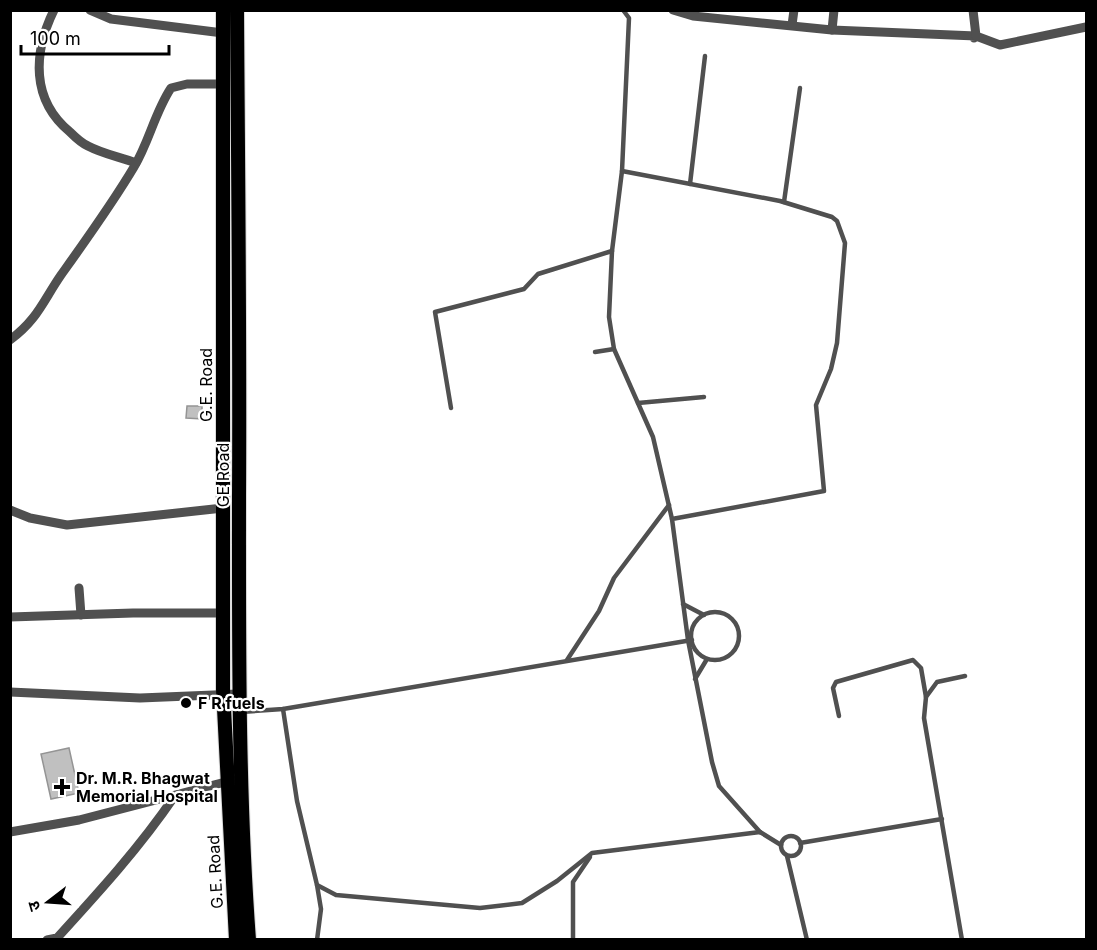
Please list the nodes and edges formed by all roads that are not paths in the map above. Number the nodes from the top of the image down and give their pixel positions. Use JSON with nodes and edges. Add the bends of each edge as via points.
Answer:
{"nodes":[{"id":1,"x":54,"y":10,"type":"edge"},
{"id":2,"x":90,"y":10,"type":"edge"},
{"id":3,"x":223,"y":10,"type":"edge"},
{"id":4,"x":237,"y":10,"type":"edge"},
{"id":5,"x":623,"y":10,"type":"edge"},
{"id":6,"x":673,"y":10,"type":"edge"},
{"id":7,"x":794,"y":10,"type":"edge"},
{"id":8,"x":834,"y":10,"type":"edge"},
{"id":9,"x":973,"y":10,"type":"edge"},
{"id":10,"x":792,"y":25,"type":"junction"},
{"id":11,"x":1086,"y":27,"type":"edge"},
{"id":12,"x":832,"y":30,"type":"junction"},
{"id":13,"x":223,"y":33,"type":"junction"},
{"id":14,"x":975,"y":37,"type":"junction"},
{"id":15,"x":705,"y":56,"type":"dead end"},
{"id":16,"x":223,"y":84,"type":"junction"},
{"id":17,"x":800,"y":88,"type":"dead end"},
{"id":18,"x":136,"y":163,"type":"junction"},
{"id":19,"x":622,"y":171,"type":"junction"},
{"id":20,"x":690,"y":184,"type":"junction"},
{"id":21,"x":784,"y":202,"type":"junction"},
{"id":22,"x":612,"y":251,"type":"junction"},
{"id":23,"x":10,"y":339,"type":"edge"},
{"id":24,"x":614,"y":349,"type":"junction"},
{"id":25,"x":596,"y":352,"type":"dead end"},
{"id":26,"x":704,"y":397,"type":"dead end"},
{"id":27,"x":638,"y":404,"type":"junction"},
{"id":28,"x":451,"y":408,"type":"dead end"},
{"id":29,"x":669,"y":506,"type":"junction"},
{"id":30,"x":223,"y":508,"type":"junction"},
{"id":31,"x":10,"y":510,"type":"edge"},
{"id":32,"x":672,"y":519,"type":"junction"},
{"id":33,"x":80,"y":588,"type":"dead end"},
{"id":34,"x":683,"y":604,"type":"junction"},
{"id":35,"x":223,"y":613,"type":"junction"},
{"id":36,"x":81,"y":615,"type":"junction"},
{"id":37,"x":704,"y":615,"type":"junction"},
{"id":38,"x":10,"y":617,"type":"edge"},
{"id":39,"x":690,"y":640,"type":"junction"},
{"id":40,"x":707,"y":658,"type":"junction"},
{"id":41,"x":567,"y":660,"type":"junction"},
{"id":42,"x":965,"y":676,"type":"dead end"},
{"id":43,"x":694,"y":679,"type":"junction"},
{"id":44,"x":10,"y":692,"type":"edge"},
{"id":45,"x":223,"y":694,"type":"junction"},
{"id":46,"x":238,"y":694,"type":"junction"},
{"id":47,"x":926,"y":697,"type":"junction"},
{"id":48,"x":283,"y":709,"type":"junction"},
{"id":49,"x":238,"y":712,"type":"junction"},
{"id":50,"x":838,"y":717,"type":"dead end"},
{"id":51,"x":241,"y":777,"type":"junction"},
{"id":52,"x":227,"y":781,"type":"junction"},
{"id":53,"x":174,"y":797,"type":"junction"},
{"id":54,"x":942,"y":819,"type":"junction"},
{"id":55,"x":10,"y":832,"type":"edge"},
{"id":56,"x":760,"y":832,"type":"junction"},
{"id":57,"x":800,"y":843,"type":"junction"},
{"id":58,"x":781,"y":845,"type":"junction"},
{"id":59,"x":592,"y":853,"type":"junction"},
{"id":60,"x":788,"y":856,"type":"junction"},
{"id":61,"x":317,"y":885,"type":"junction"},
{"id":62,"x":47,"y":939,"type":"edge"},
{"id":63,"x":236,"y":939,"type":"edge"},
{"id":64,"x":249,"y":939,"type":"edge"},
{"id":65,"x":318,"y":939,"type":"edge"},
{"id":66,"x":573,"y":939,"type":"edge"},
{"id":67,"x":807,"y":939,"type":"edge"},
{"id":68,"x":962,"y":939,"type":"edge"}],
"edges":[{"from":1,"to":18,"type":"street","via":[[41,47],[43,103],[86,146]]},
{"from":2,"to":13,"type":"street","via":[[111,19]]},
{"from":3,"to":13,"type":"main road","name":"G.E. Road"},
{"from":4,"to":46,"type":"main road","name":"GE Road"},
{"from":5,"to":19,"type":"lane","via":[[629,18]]},
{"from":6,"to":10,"type":"street","via":[[693,16]]},
{"from":7,"to":10,"type":"street"},
{"from":8,"to":12,"type":"street"},
{"from":9,"to":14,"type":"street"},
{"from":10,"to":12,"type":"street"},
{"from":11,"to":14,"type":"street","via":[[1000,45]]},
{"from":12,"to":14,"type":"street"},
{"from":13,"to":16,"type":"main road","name":"G.E. Road"},
{"from":15,"to":20,"type":"lane"},
{"from":16,"to":18,"type":"street","via":[[171,88]]},
{"from":16,"to":30,"type":"main road","name":"G.E. Road"},
{"from":17,"to":21,"type":"lane"},
{"from":18,"to":23,"type":"street","via":[[43,307]]},
{"from":19,"to":20,"type":"lane"},
{"from":19,"to":22,"type":"lane"},
{"from":20,"to":21,"type":"lane"},
{"from":21,"to":32,"type":"lane","via":[[832,217],[844,233],[837,343],[816,405],[824,491]]},
{"from":22,"to":24,"type":"lane","via":[[609,317]]},
{"from":22,"to":28,"type":"lane","via":[[538,274],[524,289],[435,312]]},
{"from":24,"to":25,"type":"lane"},
{"from":24,"to":27,"type":"lane"},
{"from":26,"to":27,"type":"lane"},
{"from":27,"to":29,"type":"lane","via":[[653,437]]},
{"from":29,"to":32,"type":"lane"},
{"from":29,"to":41,"type":"lane","via":[[614,578],[599,611]]},
{"from":30,"to":31,"type":"street","via":[[67,525]]},
{"from":30,"to":35,"type":"main road","name":"G.E. Road"},
{"from":32,"to":34,"type":"lane"},
{"from":33,"to":36,"type":"street"},
{"from":34,"to":37,"type":"lane"},
{"from":34,"to":39,"type":"lane"},
{"from":35,"to":36,"type":"street"},
{"from":35,"to":45,"type":"main road","name":"G.E. Road"},
{"from":36,"to":38,"type":"street"},
{"from":37,"to":39,"type":"lane","via":[[693,627]]},
{"from":37,"to":40,"type":"lane","via":[[712,612],[728,616],[739,637],[728,656]]},
{"from":39,"to":40,"type":"lane","via":[[695,650]]},
{"from":39,"to":41,"type":"lane"},
{"from":39,"to":43,"type":"lane"},
{"from":40,"to":43,"type":"lane"},
{"from":41,"to":48,"type":"lane"},
{"from":42,"to":47,"type":"lane","via":[[937,682]]},
{"from":43,"to":56,"type":"lane","via":[[719,786]]},
{"from":44,"to":45,"type":"street","via":[[140,698]]},
{"from":45,"to":46,"type":"street"},
{"from":45,"to":52,"type":"main road","name":"G.E. Road"},
{"from":46,"to":49,"type":"main road","name":"GE Road"},
{"from":47,"to":50,"type":"lane","via":[[921,668],[913,660],[836,682],[833,692]]},
{"from":47,"to":54,"type":"lane","via":[[924,717]]},
{"from":48,"to":49,"type":"lane"},
{"from":48,"to":61,"type":"lane","via":[[297,801]]},
{"from":49,"to":51,"type":"main road","name":"GE Road"},
{"from":51,"to":52,"type":"street"},
{"from":51,"to":64,"type":"main road","name":"GE Road"},
{"from":52,"to":53,"type":"street"},
{"from":52,"to":63,"type":"main road","name":"G.E. Road"},
{"from":53,"to":55,"type":"street"},
{"from":53,"to":62,"type":"street","via":[[90,902],[57,938]]},
{"from":54,"to":57,"type":"lane"},
{"from":54,"to":68,"type":"lane"},
{"from":56,"to":58,"type":"lane"},
{"from":56,"to":59,"type":"lane"},
{"from":57,"to":58,"type":"lane","via":[[790,836]]},
{"from":57,"to":60,"type":"lane","via":[[797,854]]},
{"from":58,"to":60,"type":"lane"},
{"from":59,"to":61,"type":"lane","via":[[522,903],[480,908],[336,895]]},
{"from":59,"to":66,"type":"lane","via":[[573,882]]},
{"from":60,"to":67,"type":"lane"},
{"from":61,"to":65,"type":"lane","via":[[321,909]]}]}
